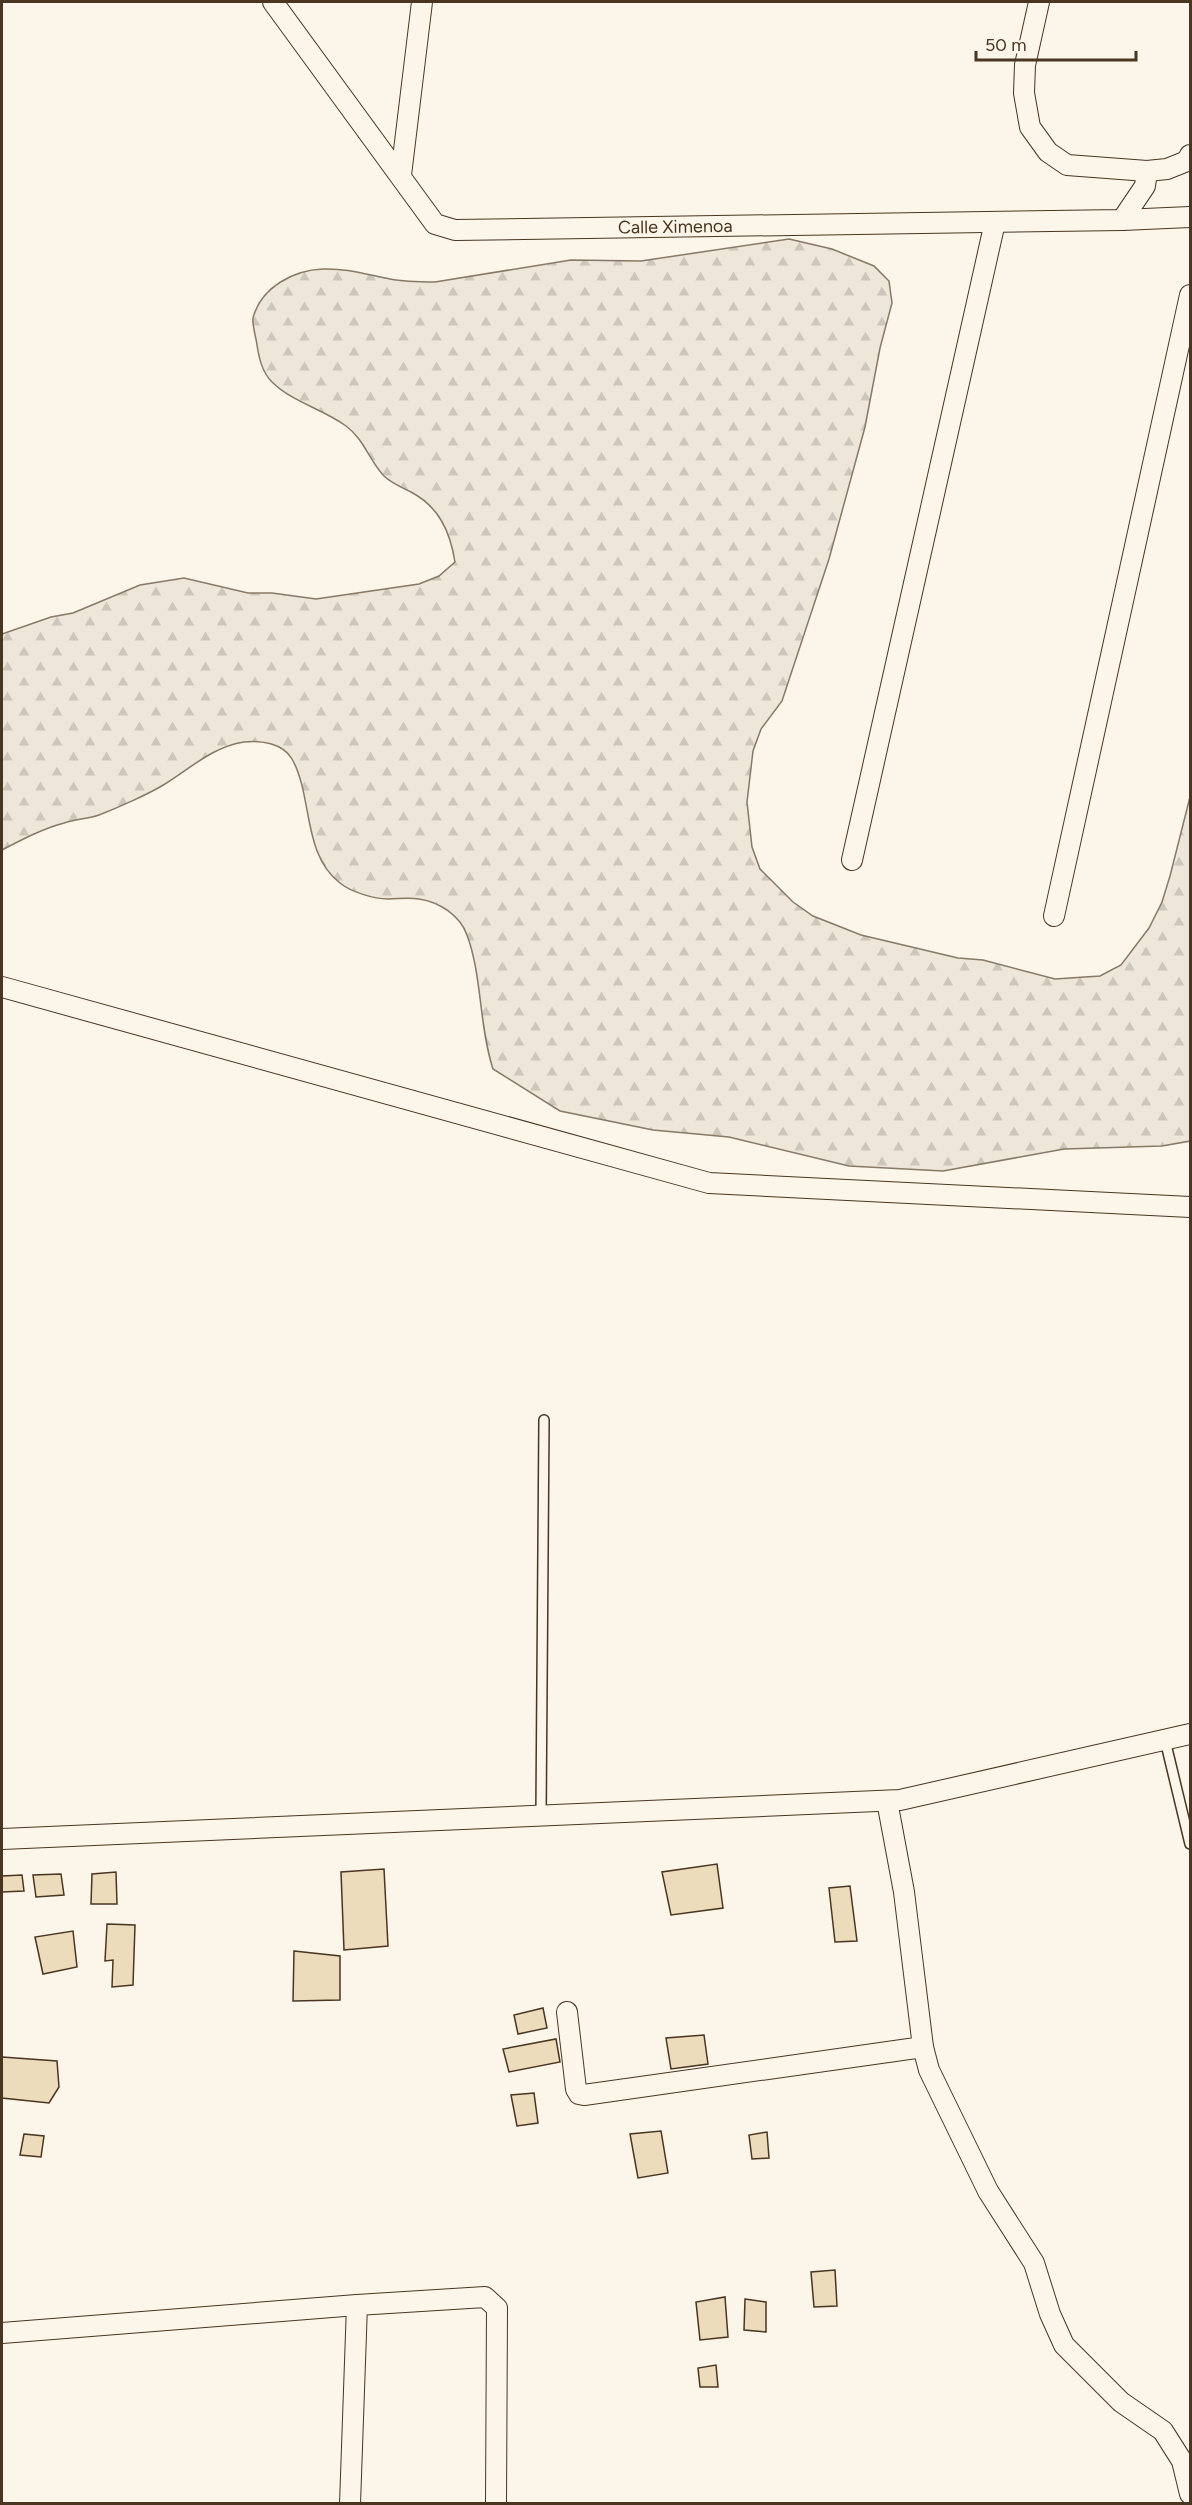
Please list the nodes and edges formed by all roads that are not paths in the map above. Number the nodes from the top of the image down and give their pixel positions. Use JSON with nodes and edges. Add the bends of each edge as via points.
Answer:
{"nodes":[{"id":1,"x":273,"y":2,"type":"edge"},
{"id":2,"x":422,"y":2,"type":"edge"},
{"id":3,"x":1039,"y":2,"type":"edge"},
{"id":4,"x":1191,"y":156,"type":"edge"},
{"id":5,"x":1147,"y":171,"type":"junction"},
{"id":6,"x":401,"y":175,"type":"junction"},
{"id":7,"x":1191,"y":217,"type":"edge"},
{"id":8,"x":1122,"y":220,"type":"junction"},
{"id":9,"x":995,"y":222,"type":"junction"},
{"id":10,"x":1191,"y":295,"type":"edge"},
{"id":11,"x":852,"y":860,"type":"dead end"},
{"id":12,"x":1054,"y":916,"type":"dead end"},
{"id":13,"x":2,"y":987,"type":"edge"},
{"id":14,"x":1191,"y":1207,"type":"edge"},
{"id":15,"x":544,"y":1420,"type":"dead end"},
{"id":16,"x":1191,"y":1734,"type":"edge"},
{"id":17,"x":1165,"y":1740,"type":"junction"},
{"id":18,"x":887,"y":1801,"type":"junction"},
{"id":19,"x":541,"y":1815,"type":"junction"},
{"id":20,"x":2,"y":1839,"type":"edge"},
{"id":21,"x":1191,"y":1844,"type":"edge"},
{"id":22,"x":567,"y":2012,"type":"dead end"},
{"id":23,"x":923,"y":2047,"type":"junction"},
{"id":24,"x":357,"y":2305,"type":"junction"},
{"id":25,"x":2,"y":2333,"type":"edge"},
{"id":26,"x":1191,"y":2494,"type":"edge"},
{"id":27,"x":350,"y":2504,"type":"edge"},
{"id":28,"x":496,"y":2504,"type":"edge"}],
"edges":[{"from":1,"to":6,"type":"street","name":"Calle Ximenoa"},
{"from":2,"to":6,"type":"street"},
{"from":3,"to":5,"type":"street","via":[[1025,64],[1024,93],[1030,128],[1048,152],[1067,165]]},
{"from":4,"to":5,"type":"street","via":[[1167,169]]},
{"from":5,"to":8,"type":"street","via":[[1145,186]]},
{"from":6,"to":9,"type":"street","name":"Calle Ximenoa","via":[[435,224],[455,230]]},
{"from":7,"to":8,"type":"street","name":"Calle Ximenoa"},
{"from":8,"to":9,"type":"street","name":"Calle Ximenoa"},
{"from":9,"to":11,"type":"street"},
{"from":10,"to":12,"type":"street"},
{"from":13,"to":14,"type":"street","via":[[709,1183]]},
{"from":15,"to":19,"type":"lane"},
{"from":16,"to":17,"type":"street"},
{"from":17,"to":18,"type":"street"},
{"from":17,"to":21,"type":"lane"},
{"from":18,"to":19,"type":"street"},
{"from":18,"to":23,"type":"street","via":[[904,1892]]},
{"from":19,"to":20,"type":"street"},
{"from":22,"to":23,"type":"street","via":[[576,2089],[584,2095]]},
{"from":23,"to":26,"type":"street","via":[[929,2070],[988,2191],[1034,2262],[1064,2345],[1121,2402],[1163,2432],[1182,2462]]},
{"from":24,"to":25,"type":"street"},
{"from":24,"to":27,"type":"street"},
{"from":24,"to":28,"type":"street","via":[[485,2297],[497,2308]]}]}
